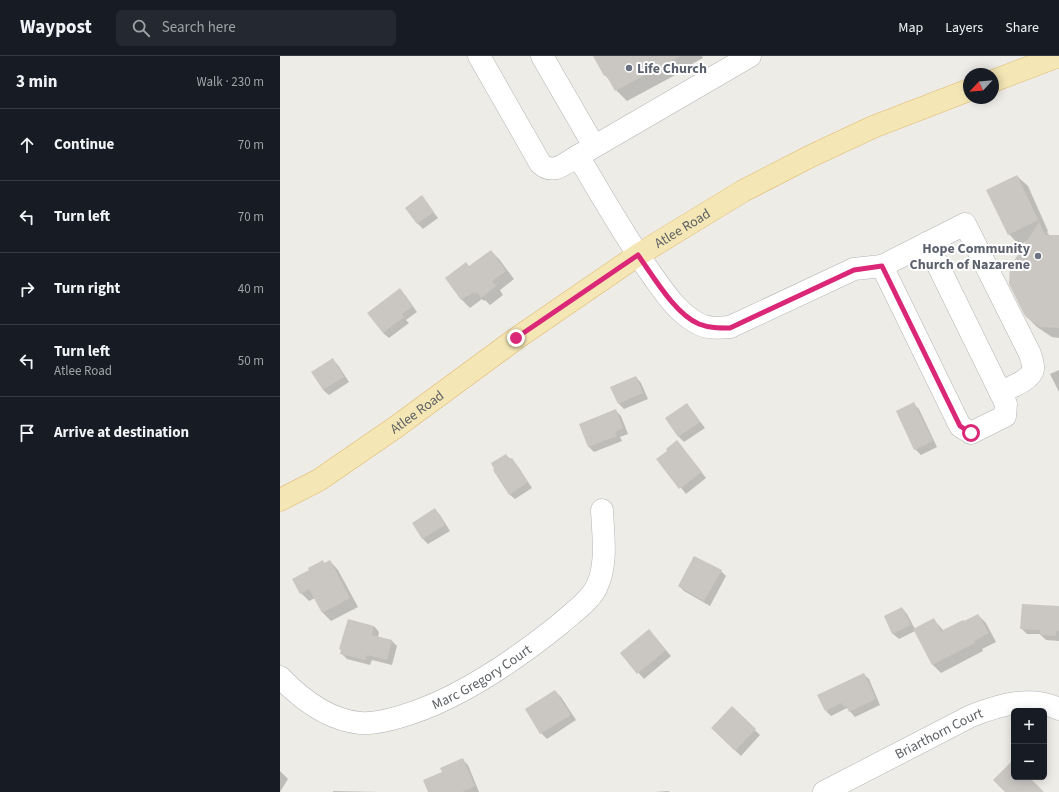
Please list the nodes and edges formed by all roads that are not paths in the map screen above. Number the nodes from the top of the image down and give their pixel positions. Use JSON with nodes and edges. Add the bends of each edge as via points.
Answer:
{"nodes":[{"id":1,"x":479,"y":56,"type":"edge"},
{"id":2,"x":542,"y":56,"type":"edge"},
{"id":3,"x":1059,"y":56,"type":"edge"},
{"id":4,"x":746,"y":57,"type":"edge"},
{"id":5,"x":999,"y":78,"type":"edge"},
{"id":6,"x":963,"y":92,"type":"edge"},
{"id":7,"x":586,"y":151,"type":"junction"},
{"id":8,"x":927,"y":243,"type":"junction"},
{"id":9,"x":638,"y":255,"type":"junction"},
{"id":10,"x":882,"y":266,"type":"junction"},
{"id":11,"x":1000,"y":392,"type":"junction"},
{"id":12,"x":280,"y":500,"type":"edge"},
{"id":13,"x":602,"y":510,"type":"dead end"},
{"id":14,"x":280,"y":677,"type":"edge"},
{"id":15,"x":1059,"y":709,"type":"edge"},
{"id":16,"x":824,"y":792,"type":"edge"}],
"edges":[{"from":1,"to":7,"type":"street","via":[[545,168],[551,170]]},
{"from":2,"to":7,"type":"street"},
{"from":3,"to":5,"type":"main road"},
{"from":4,"to":7,"type":"street"},
{"from":6,"to":9,"type":"main road","name":"Atlee Road","via":[[873,127],[811,156],[743,192]]},
{"from":7,"to":9,"type":"street"},
{"from":8,"to":10,"type":"street"},
{"from":8,"to":11,"type":"street"},
{"from":8,"to":11,"type":"street","via":[[965,224],[1030,354],[1034,370],[1030,377]]},
{"from":9,"to":10,"type":"street","via":[[671,302],[698,324],[714,328],[730,328],[854,270]]},
{"from":9,"to":12,"type":"main road","name":"Atlee Road","via":[[516,338],[384,436],[319,480]]},
{"from":10,"to":11,"type":"street","via":[[960,426],[971,433],[1005,416],[1006,404]]},
{"from":13,"to":14,"type":"street","name":"Marc Gregory Court","via":[[601,576],[596,589],[586,602],[541,639],[446,700],[414,713],[381,722],[360,723],[340,718],[316,707]]},
{"from":15,"to":16,"type":"street","name":"Briarthorn Court","via":[[1038,702],[1020,702],[987,709]]}]}
